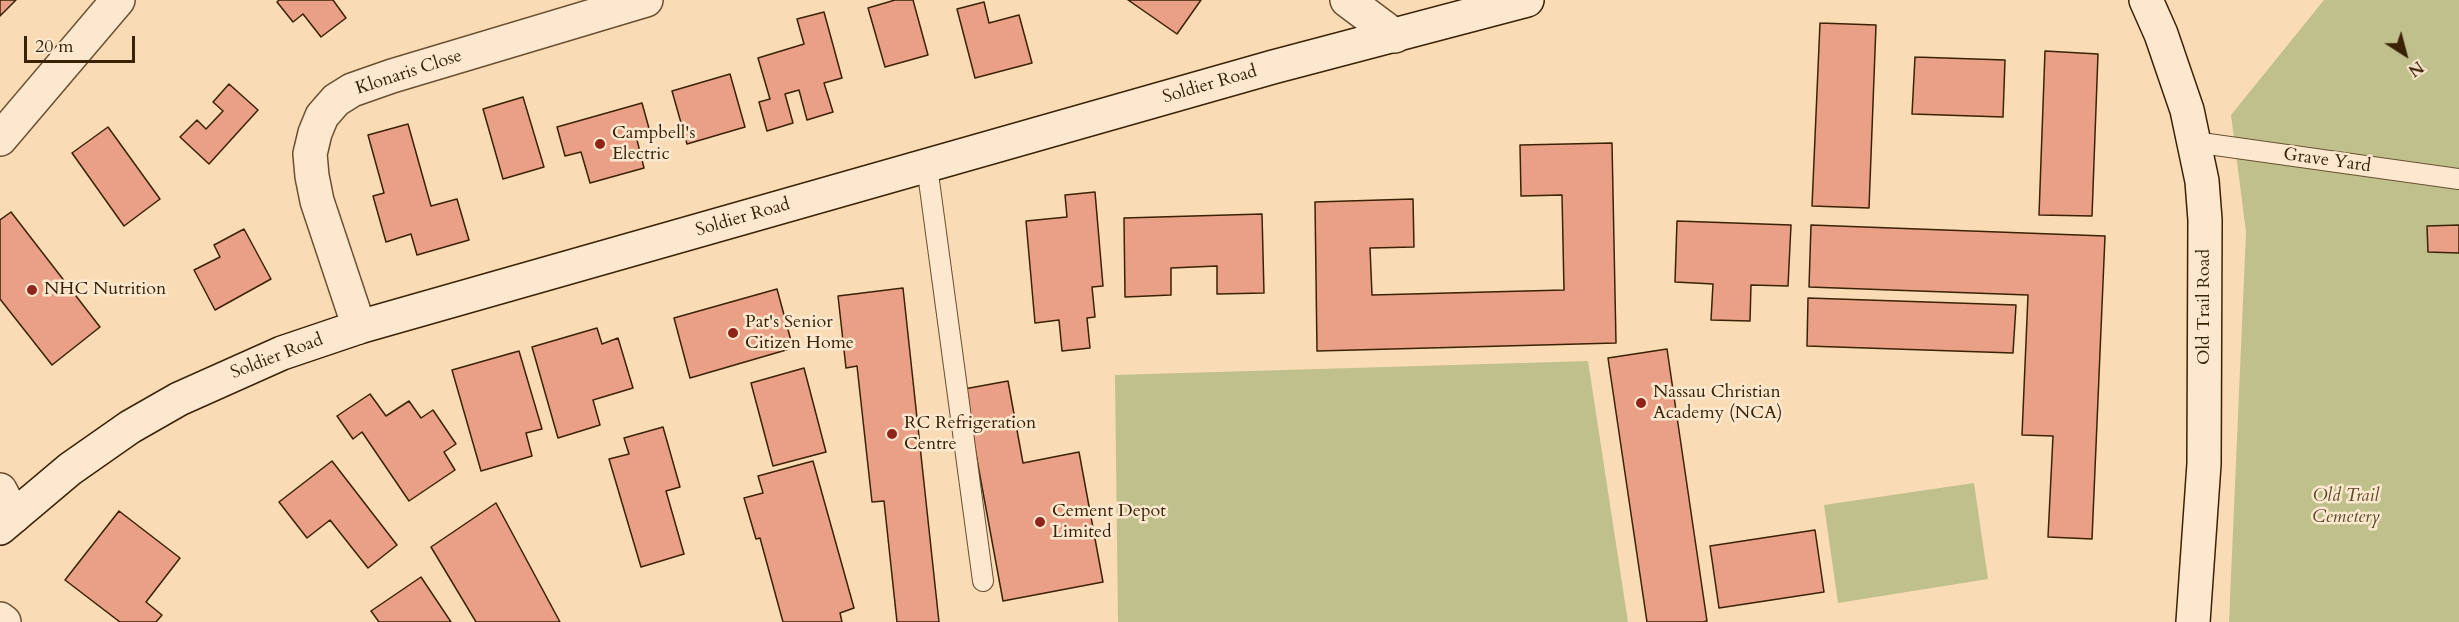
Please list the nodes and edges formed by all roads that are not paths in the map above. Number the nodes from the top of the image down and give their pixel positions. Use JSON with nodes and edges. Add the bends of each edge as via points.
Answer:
{"nodes":[{"id":1,"x":117,"y":0,"type":"edge"},
{"id":2,"x":646,"y":0,"type":"edge"},
{"id":3,"x":1347,"y":0,"type":"edge"},
{"id":4,"x":1527,"y":0,"type":"edge"},
{"id":5,"x":2146,"y":0,"type":"edge"},
{"id":6,"x":1395,"y":36,"type":"junction"},
{"id":7,"x":0,"y":139,"type":"edge"},
{"id":8,"x":2194,"y":142,"type":"junction"},
{"id":9,"x":927,"y":166,"type":"junction"},
{"id":10,"x":2459,"y":179,"type":"edge"},
{"id":11,"x":359,"y":327,"type":"junction"},
{"id":12,"x":4,"y":512,"type":"edge"},
{"id":13,"x":983,"y":581,"type":"dead end"},
{"id":14,"x":0,"y":620,"type":"edge"},
{"id":15,"x":4,"y":622,"type":"edge"},
{"id":16,"x":2193,"y":622,"type":"edge"}],
"edges":[{"from":1,"to":7,"type":"main road"},
{"from":2,"to":11,"type":"main road","name":"Klonaris Close","via":[[392,76],[336,100],[322,116],[315,133],[310,154],[312,176],[316,201]]},
{"from":3,"to":6,"type":"main road"},
{"from":4,"to":6,"type":"main road","name":"Soldier Road"},
{"from":5,"to":8,"type":"main road","name":"Old Trail Road","via":[[2174,68]]},
{"from":6,"to":9,"type":"main road","name":"Soldier Road"},
{"from":8,"to":10,"type":"lane","name":"Grave Yard"},
{"from":8,"to":16,"type":"main road","name":"Old Trail Road","via":[[2202,181],[2205,231],[2204,464]]},
{"from":9,"to":11,"type":"main road","name":"Soldier Road"},
{"from":9,"to":13,"type":"lane"},
{"from":11,"to":12,"type":"main road","name":"Soldier Road","via":[[282,353],[179,399],[130,427]]},
{"from":14,"to":15,"type":"main road"}]}
